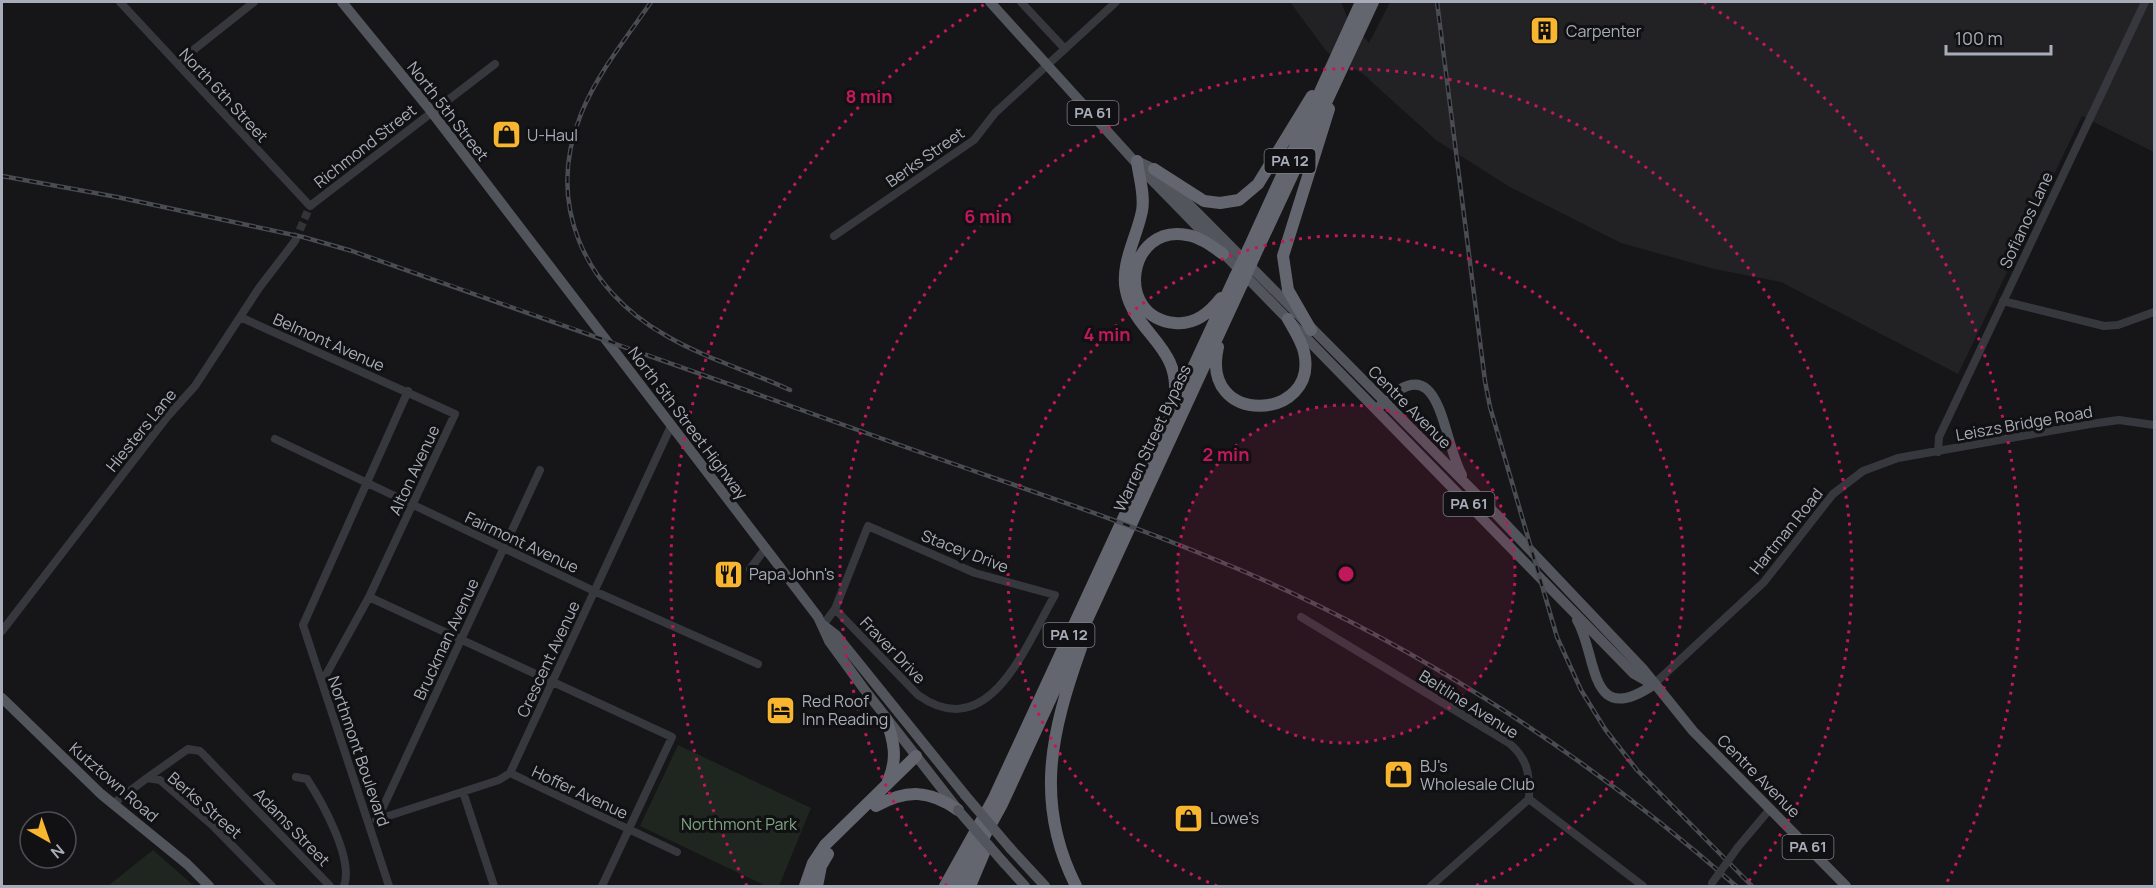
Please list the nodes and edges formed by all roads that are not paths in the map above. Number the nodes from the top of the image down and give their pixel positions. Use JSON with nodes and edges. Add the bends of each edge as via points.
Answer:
{"nodes":[{"id":1,"x":120,"y":2,"type":"edge"},
{"id":2,"x":254,"y":2,"type":"edge"},
{"id":3,"x":342,"y":2,"type":"edge"},
{"id":4,"x":990,"y":2,"type":"edge"},
{"id":5,"x":1021,"y":2,"type":"edge"},
{"id":6,"x":1116,"y":2,"type":"edge"},
{"id":7,"x":1361,"y":2,"type":"edge"},
{"id":8,"x":1373,"y":2,"type":"edge"},
{"id":9,"x":2145,"y":2,"type":"edge"},
{"id":10,"x":1359,"y":19,"type":"junction"},
{"id":11,"x":1065,"y":49,"type":"junction"},
{"id":12,"x":177,"y":63,"type":"junction"},
{"id":13,"x":495,"y":64,"type":"dead end"},
{"id":14,"x":1049,"y":64,"type":"junction"},
{"id":15,"x":1333,"y":75,"type":"junction"},
{"id":16,"x":431,"y":111,"type":"junction"},
{"id":17,"x":1137,"y":161,"type":"junction"},
{"id":18,"x":1154,"y":169,"type":"junction"},
{"id":19,"x":310,"y":206,"type":"joint"},
{"id":20,"x":834,"y":236,"type":"dead end"},
{"id":21,"x":529,"y":240,"type":"joint"},
{"id":22,"x":295,"y":241,"type":"tunnel mouth"},
{"id":23,"x":1223,"y":254,"type":"junction"},
{"id":24,"x":1239,"y":280,"type":"junction"},
{"id":25,"x":2003,"y":301,"type":"junction"},
{"id":26,"x":2154,"y":312,"type":"edge"},
{"id":27,"x":240,"y":317,"type":"junction"},
{"id":28,"x":1288,"y":319,"type":"junction"},
{"id":29,"x":1222,"y":328,"type":"junction"},
{"id":30,"x":1311,"y":330,"type":"junction"},
{"id":31,"x":408,"y":392,"type":"junction"},
{"id":32,"x":1380,"y":406,"type":"junction"},
{"id":33,"x":1172,"y":413,"type":"junction"},
{"id":34,"x":2154,"y":425,"type":"edge"},
{"id":35,"x":671,"y":426,"type":"junction"},
{"id":36,"x":275,"y":439,"type":"dead end"},
{"id":37,"x":1938,"y":452,"type":"junction"},
{"id":38,"x":1898,"y":458,"type":"joint"},
{"id":39,"x":540,"y":470,"type":"dead end"},
{"id":40,"x":366,"y":483,"type":"junction"},
{"id":41,"x":1468,"y":486,"type":"junction"},
{"id":42,"x":412,"y":505,"type":"junction"},
{"id":43,"x":503,"y":548,"type":"junction"},
{"id":44,"x":765,"y":549,"type":"junction"},
{"id":45,"x":750,"y":569,"type":"dead end"},
{"id":46,"x":1108,"y":573,"type":"junction"},
{"id":47,"x":594,"y":591,"type":"junction"},
{"id":48,"x":1055,"y":595,"type":"joint"},
{"id":49,"x":369,"y":597,"type":"junction"},
{"id":50,"x":1567,"y":605,"type":"junction"},
{"id":51,"x":835,"y":609,"type":"junction"},
{"id":52,"x":1301,"y":617,"type":"dead end"},
{"id":53,"x":823,"y":625,"type":"junction"},
{"id":54,"x":2,"y":631,"type":"edge"},
{"id":55,"x":461,"y":639,"type":"junction"},
{"id":56,"x":758,"y":664,"type":"dead end"},
{"id":57,"x":322,"y":682,"type":"junction"},
{"id":58,"x":552,"y":682,"type":"junction"},
{"id":59,"x":1653,"y":685,"type":"junction"},
{"id":60,"x":2,"y":698,"type":"edge"},
{"id":61,"x":886,"y":719,"type":"junction"},
{"id":62,"x":928,"y":750,"type":"junction"},
{"id":63,"x":918,"y":759,"type":"junction"},
{"id":64,"x":510,"y":773,"type":"junction"},
{"id":65,"x":147,"y":777,"type":"junction"},
{"id":66,"x":296,"y":777,"type":"dead end"},
{"id":67,"x":885,"y":786,"type":"junction"},
{"id":68,"x":463,"y":792,"type":"junction"},
{"id":69,"x":1529,"y":799,"type":"junction"},
{"id":70,"x":114,"y":803,"type":"junction"},
{"id":71,"x":1002,"y":804,"type":"junction"},
{"id":72,"x":876,"y":806,"type":"junction"},
{"id":73,"x":1770,"y":809,"type":"junction"},
{"id":74,"x":958,"y":810,"type":"junction"},
{"id":75,"x":373,"y":821,"type":"junction"},
{"id":76,"x":629,"y":829,"type":"junction"},
{"id":77,"x":677,"y":852,"type":"dead end"},
{"id":78,"x":1711,"y":885,"type":"edge"},
{"id":79,"x":209,"y":886,"type":"edge"},
{"id":80,"x":272,"y":886,"type":"edge"},
{"id":81,"x":330,"y":886,"type":"edge"},
{"id":82,"x":344,"y":886,"type":"edge"},
{"id":83,"x":389,"y":886,"type":"edge"},
{"id":84,"x":494,"y":886,"type":"edge"},
{"id":85,"x":602,"y":886,"type":"edge"},
{"id":86,"x":805,"y":886,"type":"edge"},
{"id":87,"x":817,"y":886,"type":"edge"},
{"id":88,"x":945,"y":886,"type":"edge"},
{"id":89,"x":957,"y":886,"type":"edge"},
{"id":90,"x":970,"y":886,"type":"edge"},
{"id":91,"x":1025,"y":886,"type":"edge"},
{"id":92,"x":1045,"y":886,"type":"edge"},
{"id":93,"x":1076,"y":886,"type":"edge"},
{"id":94,"x":1431,"y":886,"type":"edge"},
{"id":95,"x":1643,"y":886,"type":"edge"},
{"id":96,"x":1846,"y":886,"type":"edge"}],
"edges":[{"from":1,"to":12,"type":"street","name":"North 6th Street"},
{"from":2,"to":12,"type":"street"},
{"from":3,"to":16,"type":"main road","name":"North 5th Street"},
{"from":4,"to":14,"type":"main road","name":"Centre Avenue","number":"PA 61"},
{"from":5,"to":11,"type":"street"},
{"from":6,"to":11,"type":"street","name":"Berks Street"},
{"from":7,"to":10,"type":"highway","name":"Warren Street Bypass","number":"PA 12"},
{"from":8,"to":10,"type":"highway","name":"Warren Street Bypass","number":"PA 12"},
{"from":9,"to":25,"type":"street","name":"Sofianos Lane"},
{"from":10,"to":15,"type":"highway","name":"Warren Street Bypass","number":"PA 12"},
{"from":11,"to":14,"type":"street","name":"Berks Street"},
{"from":12,"to":19,"type":"street","name":"North 6th Street"},
{"from":13,"to":16,"type":"street","name":"Richmond Street"},
{"from":14,"to":17,"type":"main road","name":"Centre Avenue","number":"PA 61"},
{"from":14,"to":20,"type":"street","name":"Berks Street","via":[[995,113],[974,140]]},
{"from":15,"to":18,"type":"highway","via":[[1258,184],[1239,200],[1220,204],[1204,201]]},
{"from":15,"to":24,"type":"highway","name":"Warren Street Bypass","number":"PA 12","bridge":true},
{"from":15,"to":30,"type":"highway","via":[[1320,143],[1284,256],[1288,290]]},
{"from":16,"to":19,"type":"street","name":"Richmond Street"},
{"from":16,"to":21,"type":"main road","name":"North 5th Street"},
{"from":17,"to":18,"type":"main road","name":"Centre Avenue","number":"PA 61"},
{"from":17,"to":23,"type":"main road","name":"Centre Avenue","number":"PA 61"},
{"from":17,"to":33,"type":"highway","via":[[1143,205],[1126,267],[1125,288],[1132,307],[1173,367],[1176,387]]},
{"from":18,"to":30,"type":"main road","name":"Centre Avenue","number":"PA 61"},
{"from":21,"to":35,"type":"main road","name":"North 5th Street Highway"},
{"from":22,"to":27,"type":"street","name":"Hiesters Lane"},
{"from":23,"to":24,"type":"highway","via":[[1185,234],[1159,239],[1145,250],[1137,265],[1134,282],[1139,298],[1160,319],[1190,322],[1212,309]]},
{"from":23,"to":28,"type":"main road","name":"Centre Avenue","number":"PA 61"},
{"from":24,"to":29,"type":"highway","name":"Warren Street Bypass","number":"PA 12"},
{"from":24,"to":33,"type":"highway","name":"Warren Street Bypass","number":"PA 12"},
{"from":25,"to":26,"type":"street","via":[[2104,326]]},
{"from":25,"to":37,"type":"street","name":"Sofianos Lane","via":[[1939,437]]},
{"from":27,"to":31,"type":"street","name":"Belmont Avenue"},
{"from":27,"to":54,"type":"street","name":"Hiesters Lane","via":[[195,386]]},
{"from":28,"to":29,"type":"highway","via":[[1302,348],[1304,371],[1293,393],[1268,406],[1239,402],[1222,386],[1215,363]]},
{"from":28,"to":32,"type":"main road","name":"Centre Avenue","number":"PA 61"},
{"from":29,"to":46,"type":"highway","name":"Warren Street Bypass","number":"PA 12"},
{"from":30,"to":32,"type":"main road","name":"Centre Avenue","number":"PA 61"},
{"from":31,"to":40,"type":"street"},
{"from":31,"to":42,"type":"street","name":"Alton Avenue","via":[[455,414]]},
{"from":32,"to":41,"type":"main road","name":"Centre Avenue","number":"PA 61"},
{"from":32,"to":41,"type":"main road","via":[[1399,388],[1409,385],[1433,394],[1441,408],[1454,458]]},
{"from":32,"to":50,"type":"main road","name":"Centre Avenue","number":"PA 61"},
{"from":33,"to":88,"type":"highway","name":"Warren Street Bypass","number":"PA 12","via":[[993,800]]},
{"from":34,"to":37,"type":"street","name":"Leiszs Bridge Road","via":[[2118,420]]},
{"from":35,"to":44,"type":"main road","name":"North 5th Street Highway"},
{"from":35,"to":47,"type":"street","name":"Crescent Avenue"},
{"from":36,"to":40,"type":"street","name":"Fairmont Avenue"},
{"from":37,"to":38,"type":"street","name":"Leiszs Bridge Road"},
{"from":38,"to":59,"type":"street","name":"Hartman Road","via":[[1863,471],[1841,486],[1764,582]]},
{"from":39,"to":43,"type":"street","name":"Bruckman Avenue"},
{"from":40,"to":42,"type":"street","name":"Fairmont Avenue"},
{"from":40,"to":57,"type":"street","name":"Northmont Boulevard","via":[[303,625]]},
{"from":41,"to":59,"type":"main road","name":"Centre Avenue","number":"PA 61","via":[[1643,669]]},
{"from":42,"to":43,"type":"street","name":"Fairmont Avenue"},
{"from":42,"to":49,"type":"street","name":"Alton Avenue"},
{"from":43,"to":47,"type":"street","name":"Fairmont Avenue"},
{"from":43,"to":55,"type":"street","name":"Bruckman Avenue"},
{"from":44,"to":45,"type":"street"},
{"from":44,"to":53,"type":"main road","name":"North 5th Street Highway"},
{"from":46,"to":71,"type":"highway","name":"Warren Street Bypass","number":"PA 12"},
{"from":46,"to":93,"type":"highway","via":[[1066,691],[1052,754],[1053,818],[1062,854]]},
{"from":47,"to":56,"type":"street","name":"Fairmont Avenue"},
{"from":47,"to":58,"type":"street","name":"Crescent Avenue"},
{"from":48,"to":51,"type":"street","name":"Stacey Drive","via":[[967,570],[868,526]]},
{"from":48,"to":51,"type":"street","name":"Fraver Drive","via":[[997,691],[981,703],[953,709],[934,705],[918,695]]},
{"from":49,"to":55,"type":"street"},
{"from":49,"to":57,"type":"street","name":"Alton Avenue"},
{"from":50,"to":59,"type":"main road","name":"Centre Avenue","number":"PA 61","via":[[1634,674]]},
{"from":50,"to":59,"type":"main road","via":[[1583,631],[1593,673],[1602,689],[1624,699]]},
{"from":51,"to":53,"type":"street"},
{"from":52,"to":69,"type":"street","name":"Beltline Avenue","via":[[1509,743],[1527,765]]},
{"from":53,"to":61,"type":"main road","name":"North 5th Street Highway","via":[[829,641]]},
{"from":53,"to":62,"type":"main road","name":"North 5th Street Highway"},
{"from":55,"to":58,"type":"street"},
{"from":55,"to":75,"type":"street","name":"Bruckman Avenue"},
{"from":57,"to":75,"type":"street","name":"Northmont Boulevard"},
{"from":58,"to":64,"type":"street","name":"Crescent Avenue"},
{"from":58,"to":76,"type":"street","via":[[672,737]]},
{"from":59,"to":73,"type":"main road","name":"Centre Avenue","number":"PA 61"},
{"from":60,"to":70,"type":"main road","name":"Kutztown Road"},
{"from":61,"to":63,"type":"main road","name":"North 5th Street Highway"},
{"from":61,"to":67,"type":"highway","via":[[895,754]]},
{"from":62,"to":63,"type":"main road"},
{"from":62,"to":92,"type":"main road","name":"North 5th Street Highway","bridge":true},
{"from":63,"to":67,"type":"highway"},
{"from":63,"to":72,"type":"highway"},
{"from":63,"to":74,"type":"main road","name":"North 5th Street Highway"},
{"from":64,"to":68,"type":"street","name":"Hoffer Avenue"},
{"from":64,"to":76,"type":"street","name":"Hoffer Avenue"},
{"from":65,"to":70,"type":"street","name":"Berks Street"},
{"from":65,"to":80,"type":"street","name":"Berks Street","via":[[160,780],[212,825]]},
{"from":65,"to":81,"type":"street","name":"Adams Street","via":[[188,749],[200,751]]},
{"from":66,"to":82,"type":"street","via":[[307,779],[325,807],[345,864]]},
{"from":67,"to":86,"type":"highway","via":[[820,850]]},
{"from":68,"to":75,"type":"street","name":"Hoffer Avenue"},
{"from":68,"to":84,"type":"street"},
{"from":69,"to":94,"type":"street"},
{"from":69,"to":95,"type":"street"},
{"from":70,"to":79,"type":"main road","name":"Kutztown Road"},
{"from":71,"to":89,"type":"highway","name":"Warren Street Bypass","number":"PA 12"},
{"from":71,"to":90,"type":"highway"},
{"from":72,"to":74,"type":"highway","via":[[895,796],[916,793],[938,797]]},
{"from":72,"to":87,"type":"highway","via":[[827,855]]},
{"from":73,"to":78,"type":"street","bridge":true},
{"from":73,"to":96,"type":"main road","name":"Centre Avenue","number":"PA 61"},
{"from":74,"to":91,"type":"main road","name":"North 5th Street Highway","bridge":true},
{"from":75,"to":83,"type":"street","name":"Northmont Boulevard"},
{"from":76,"to":77,"type":"street","name":"Hoffer Avenue"},
{"from":76,"to":85,"type":"street"}]}
